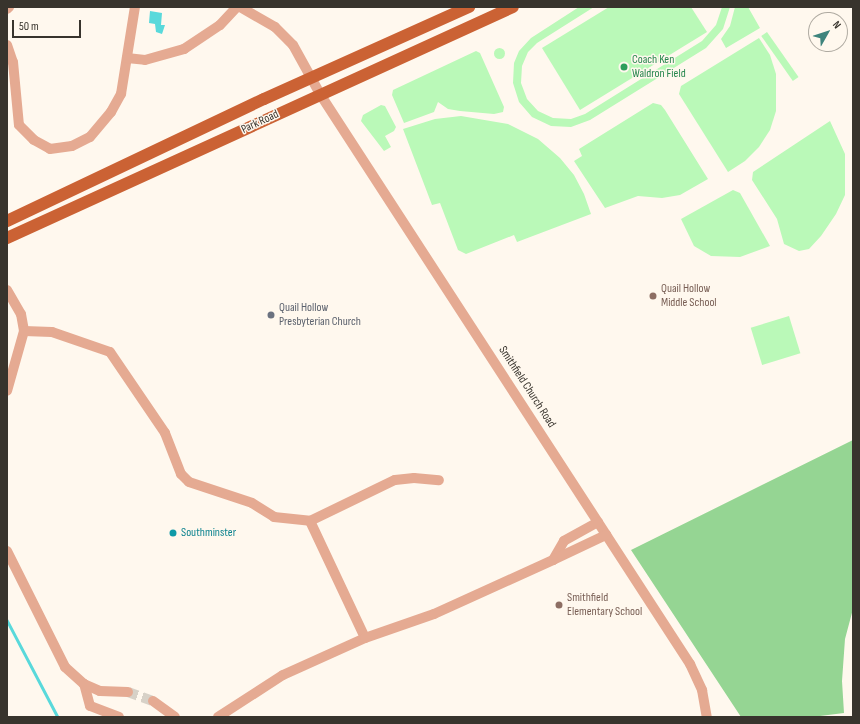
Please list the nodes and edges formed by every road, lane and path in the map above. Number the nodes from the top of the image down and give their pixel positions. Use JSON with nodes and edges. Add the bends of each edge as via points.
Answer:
{"nodes":[{"id":1,"x":9,"y":7,"type":"edge"},
{"id":2,"x":135,"y":7,"type":"edge"},
{"id":3,"x":239,"y":7,"type":"edge"},
{"id":4,"x":469,"y":7,"type":"edge"},
{"id":5,"x":513,"y":7,"type":"edge"},
{"id":6,"x":7,"y":9,"type":"edge"},
{"id":7,"x":7,"y":45,"type":"edge"},
{"id":8,"x":127,"y":58,"type":"junction"},
{"id":9,"x":311,"y":78,"type":"junction"},
{"id":10,"x":320,"y":94,"type":"junction"},
{"id":11,"x":7,"y":221,"type":"edge"},
{"id":12,"x":7,"y":238,"type":"edge"},
{"id":13,"x":7,"y":290,"type":"edge"},
{"id":14,"x":7,"y":299,"type":"edge"},
{"id":15,"x":17,"y":306,"type":"junction"},
{"id":16,"x":24,"y":331,"type":"junction"},
{"id":17,"x":7,"y":391,"type":"edge"},
{"id":18,"x":439,"y":480,"type":"dead end"},
{"id":19,"x":310,"y":521,"type":"junction"},
{"id":20,"x":598,"y":522,"type":"junction"},
{"id":21,"x":606,"y":535,"type":"junction"},
{"id":22,"x":7,"y":551,"type":"edge"},
{"id":23,"x":553,"y":560,"type":"junction"},
{"id":24,"x":365,"y":638,"type":"junction"},
{"id":25,"x":84,"y":684,"type":"junction"},
{"id":26,"x":128,"y":692,"type":"tunnel mouth"},
{"id":27,"x":153,"y":701,"type":"tunnel mouth"},
{"id":28,"x":118,"y":717,"type":"edge"},
{"id":29,"x":175,"y":717,"type":"edge"},
{"id":30,"x":218,"y":717,"type":"edge"},
{"id":31,"x":707,"y":717,"type":"edge"}],
"edges":[{"from":1,"to":6,"type":"street"},
{"from":2,"to":8,"type":"street"},
{"from":3,"to":8,"type":"street","via":[[220,25],[184,49],[168,56],[145,60]]},
{"from":3,"to":9,"type":"street","name":"Smithfield Church Road","via":[[285,35]]},
{"from":4,"to":9,"type":"main road","name":"Park Road"},
{"from":5,"to":10,"type":"main road","name":"Park Road"},
{"from":7,"to":8,"type":"street","via":[[13,62],[19,124],[34,140],[50,149],[72,146],[90,137],[104,122],[121,94]]},
{"from":9,"to":10,"type":"street","name":"Smithfield Church Road"},
{"from":9,"to":11,"type":"main road","name":"Park Road"},
{"from":10,"to":12,"type":"main road","name":"Park Road"},
{"from":10,"to":20,"type":"street","name":"Smithfield Church Road"},
{"from":13,"to":15,"type":"street"},
{"from":14,"to":15,"type":"street"},
{"from":15,"to":16,"type":"street"},
{"from":16,"to":17,"type":"street"},
{"from":16,"to":19,"type":"street","via":[[52,332],[110,352],[165,433],[181,474],[190,482],[252,503],[274,517]]},
{"from":18,"to":19,"type":"street","via":[[395,480]]},
{"from":19,"to":24,"type":"street"},
{"from":20,"to":21,"type":"street","name":"Smithfield Church Road"},
{"from":20,"to":23,"type":"street","via":[[564,541]]},
{"from":21,"to":23,"type":"street"},
{"from":21,"to":31,"type":"street","name":"Smithfield Church Road","via":[[696,674]]},
{"from":22,"to":25,"type":"street","via":[[65,668]]},
{"from":23,"to":24,"type":"street","via":[[434,614]]},
{"from":24,"to":30,"type":"street","via":[[283,675]]},
{"from":25,"to":26,"type":"street","via":[[100,691]]},
{"from":25,"to":28,"type":"street","via":[[90,706]]},
{"from":27,"to":29,"type":"street"}]}
